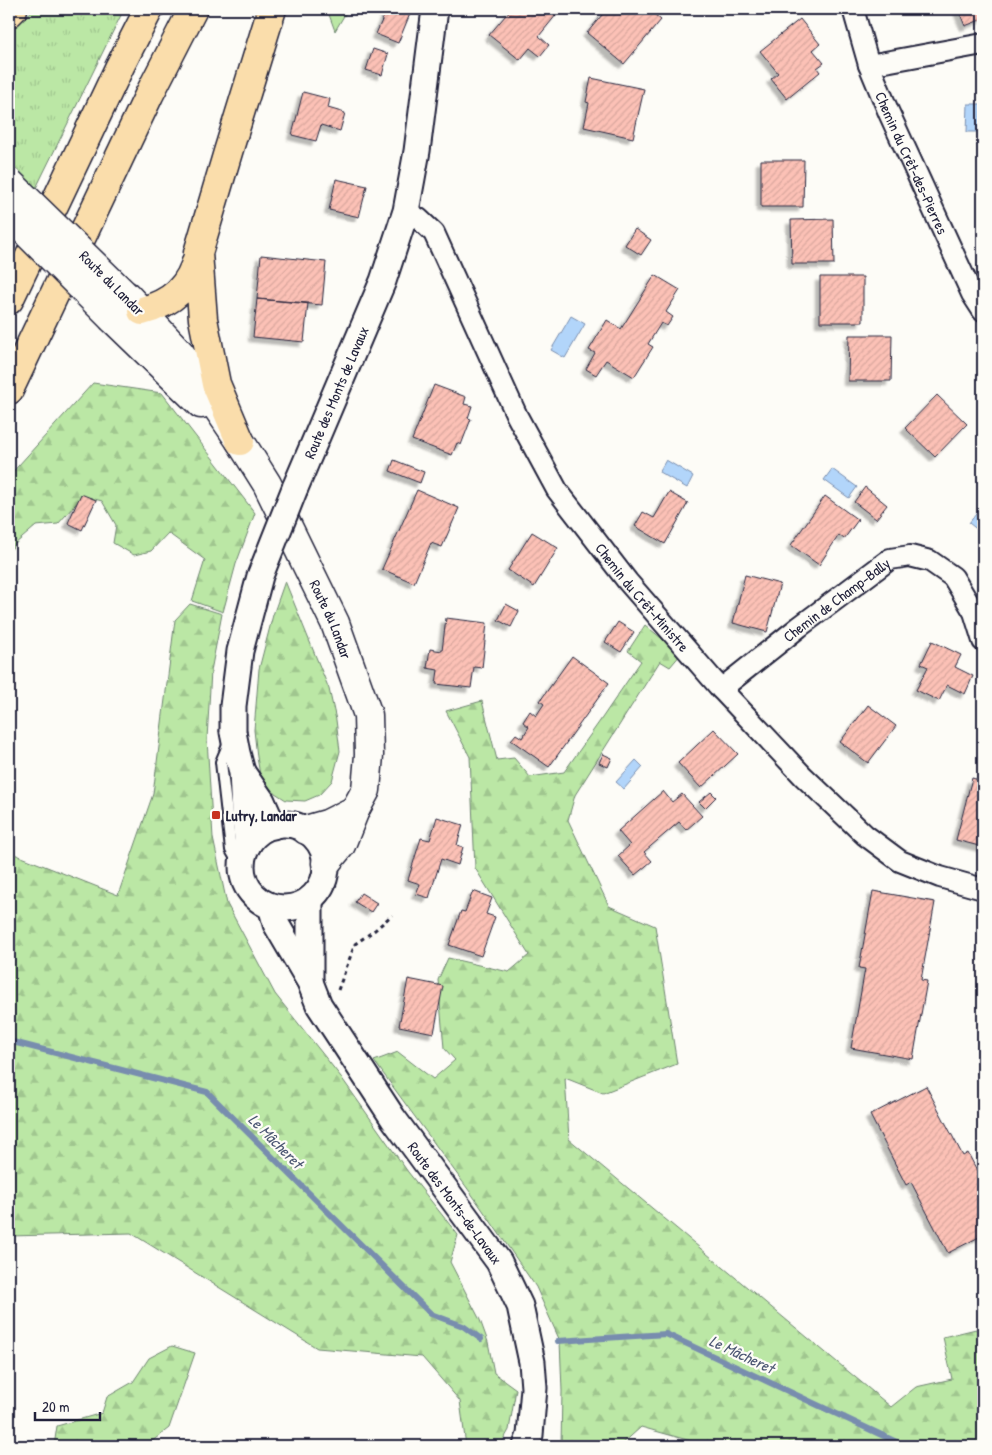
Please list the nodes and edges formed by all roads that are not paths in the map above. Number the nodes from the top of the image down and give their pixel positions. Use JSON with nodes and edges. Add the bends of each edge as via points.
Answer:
{"nodes":[{"id":1,"x":149,"y":9,"type":"edge"},
{"id":2,"x":193,"y":9,"type":"edge"},
{"id":3,"x":272,"y":9,"type":"edge"},
{"id":4,"x":435,"y":9,"type":"edge"},
{"id":5,"x":852,"y":9,"type":"edge"},
{"id":6,"x":983,"y":44,"type":"edge"},
{"id":7,"x":869,"y":65,"type":"junction"},
{"id":8,"x":9,"y":182,"type":"edge"},
{"id":9,"x":406,"y":211,"type":"junction"},
{"id":10,"x":9,"y":216,"type":"edge"},
{"id":11,"x":198,"y":253,"type":"junction"},
{"id":12,"x":9,"y":300,"type":"edge"},
{"id":13,"x":125,"y":308,"type":"junction"},
{"id":14,"x":983,"y":311,"type":"edge"},
{"id":15,"x":9,"y":390,"type":"edge"},
{"id":16,"x":240,"y":441,"type":"junction"},
{"id":17,"x":983,"y":641,"type":"edge"},
{"id":18,"x":721,"y":689,"type":"junction"},
{"id":19,"x":233,"y":732,"type":"junction"},
{"id":20,"x":242,"y":772,"type":"junction"},
{"id":21,"x":355,"y":810,"type":"junction"},
{"id":22,"x":273,"y":826,"type":"junction"},
{"id":23,"x":306,"y":830,"type":"junction"},
{"id":24,"x":248,"y":845,"type":"junction"},
{"id":25,"x":326,"y":863,"type":"junction"},
{"id":26,"x":242,"y":869,"type":"junction"},
{"id":27,"x":983,"y":889,"type":"edge"},
{"id":28,"x":310,"y":900,"type":"junction"},
{"id":29,"x":271,"y":906,"type":"junction"},
{"id":30,"x":310,"y":982,"type":"junction"},
{"id":31,"x":526,"y":1446,"type":"edge"}],
"edges":[{"from":1,"to":12,"type":"highway"},
{"from":2,"to":15,"type":"highway"},
{"from":3,"to":11,"type":"highway"},
{"from":4,"to":9,"type":"street","name":"Route des Monts de Lavaux"},
{"from":5,"to":7,"type":"street","name":"Chemin du Crêt-des-Pierres"},
{"from":6,"to":7,"type":"street"},
{"from":7,"to":14,"type":"street","name":"Chemin du Crêt-des-Pierres","via":[[972,294]]},
{"from":8,"to":13,"type":"main road","name":"Route du Landar","bridge":true},
{"from":9,"to":18,"type":"street","name":"Chemin du Crêt-Ministre","via":[[434,233],[517,416],[557,490],[628,582]]},
{"from":9,"to":19,"type":"street","name":"Route des Monts de Lavaux","bridge":true,"via":[[383,281],[260,576],[240,651]]},
{"from":10,"to":13,"type":"main road","name":"Route du Landar","bridge":true,"via":[[43,249]]},
{"from":11,"to":13,"type":"highway","via":[[188,280],[168,301],[156,307]]},
{"from":11,"to":16,"type":"highway","via":[[202,319],[216,384]]},
{"from":13,"to":16,"type":"main road","name":"Route du Landar"},
{"from":16,"to":21,"type":"main road","name":"Route du Landar","via":[[267,484],[335,622],[368,715],[366,790]]},
{"from":17,"to":18,"type":"street","name":"Chemin de Champ-Bally","via":[[974,612],[952,577],[930,561],[910,556],[890,559]]},
{"from":18,"to":27,"type":"street","name":"Chemin du Crêt-Ministre","via":[[802,776],[865,835],[900,861]]},
{"from":19,"to":20,"type":"street","name":"Route des Monts de Lavaux"},
{"from":19,"to":26,"type":"lane","via":[[221,762],[231,850]]},
{"from":20,"to":22,"type":"street","name":"Route des Monts de Lavaux","via":[[262,801]]},
{"from":20,"to":24,"type":"street","name":"Route des Monts de Lavaux"},
{"from":21,"to":23,"type":"main road"},
{"from":21,"to":25,"type":"main road","name":"Route du Landar","via":[[341,845]]},
{"from":22,"to":23,"type":"street","via":[[290,825]]},
{"from":22,"to":24,"type":"street","via":[[255,836]]},
{"from":23,"to":25,"type":"street","via":[[323,850]]},
{"from":24,"to":26,"type":"street"},
{"from":25,"to":28,"type":"street","via":[[323,884]]},
{"from":26,"to":29,"type":"street","via":[[251,892]]},
{"from":28,"to":29,"type":"street","via":[[284,909]]},
{"from":28,"to":30,"type":"street"},
{"from":29,"to":30,"type":"street","via":[[276,924]]},
{"from":30,"to":31,"type":"street","name":"Route des Monts-de-Lavaux","via":[[319,1005],[393,1118],[499,1262],[520,1306],[534,1388]]}]}
